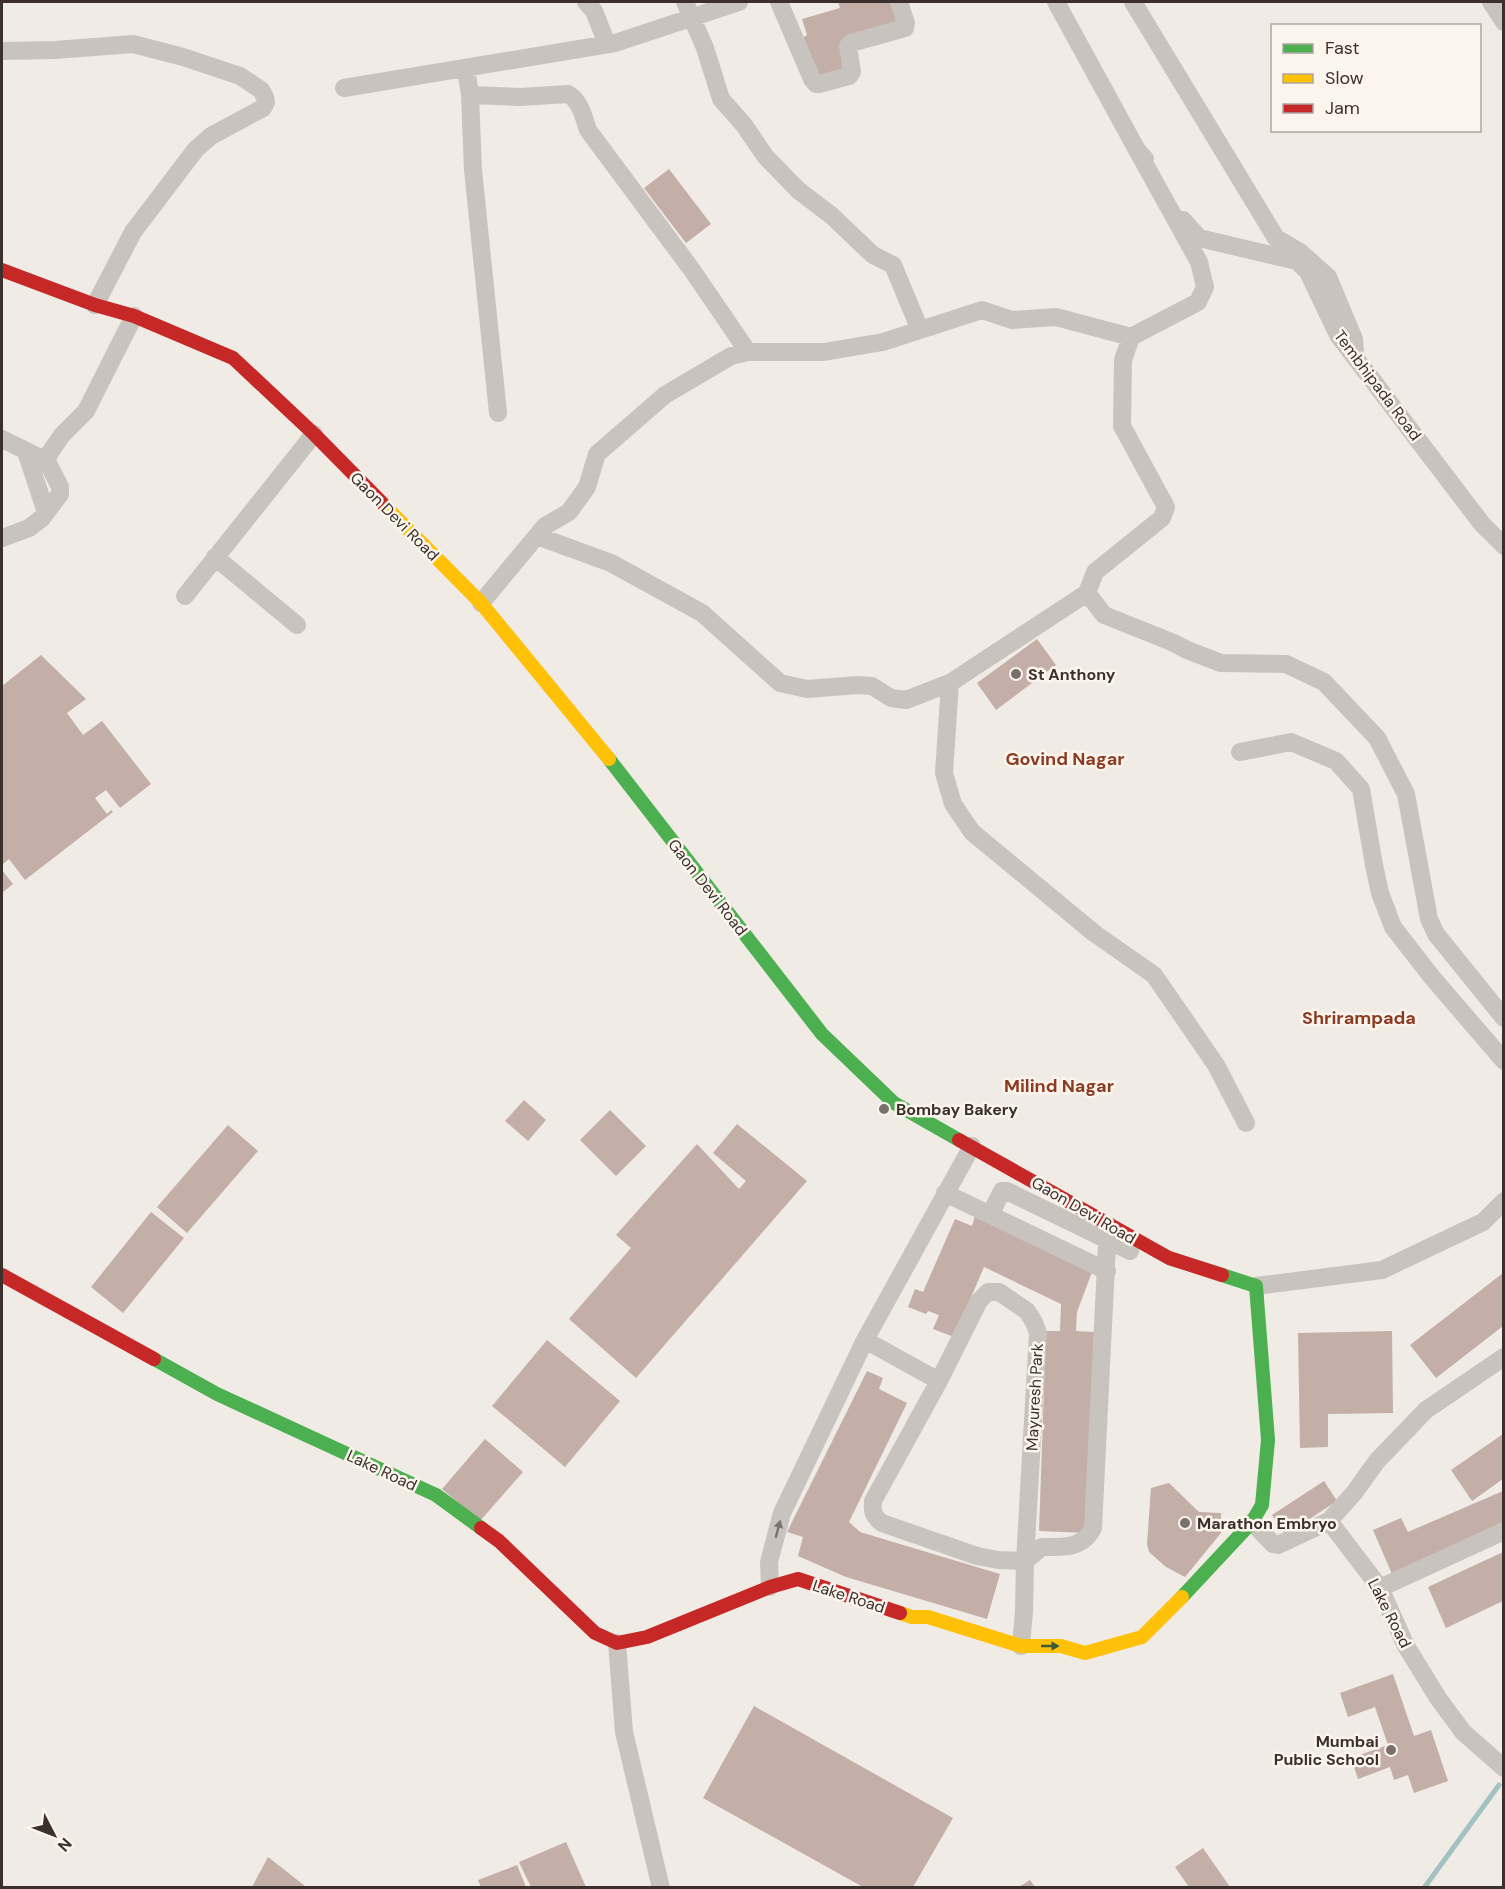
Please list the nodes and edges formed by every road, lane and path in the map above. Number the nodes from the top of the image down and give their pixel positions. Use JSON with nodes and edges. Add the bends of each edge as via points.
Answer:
{"nodes":[{"id":1,"x":586,"y":2,"type":"edge"},
{"id":2,"x":740,"y":2,"type":"edge"},
{"id":3,"x":778,"y":2,"type":"edge"},
{"id":4,"x":899,"y":2,"type":"edge"},
{"id":5,"x":1056,"y":2,"type":"edge"},
{"id":6,"x":1133,"y":2,"type":"edge"},
{"id":7,"x":1491,"y":2,"type":"edge"},
{"id":8,"x":688,"y":10,"type":"edge"},
{"id":9,"x":1503,"y":22,"type":"edge"},
{"id":10,"x":607,"y":44,"type":"junction"},
{"id":11,"x":2,"y":51,"type":"edge"},
{"id":12,"x":466,"y":68,"type":"junction"},
{"id":13,"x":344,"y":88,"type":"dead end"},
{"id":14,"x":470,"y":95,"type":"junction"},
{"id":15,"x":1137,"y":150,"type":"junction"},
{"id":16,"x":2,"y":270,"type":"edge"},
{"id":17,"x":95,"y":305,"type":"junction"},
{"id":18,"x":134,"y":316,"type":"junction"},
{"id":19,"x":920,"y":330,"type":"junction"},
{"id":20,"x":1131,"y":338,"type":"junction"},
{"id":21,"x":748,"y":352,"type":"junction"},
{"id":22,"x":1356,"y":359,"type":"junction"},
{"id":23,"x":498,"y":413,"type":"dead end"},
{"id":24,"x":314,"y":434,"type":"junction"},
{"id":25,"x":2,"y":439,"type":"edge"},
{"id":26,"x":26,"y":452,"type":"junction"},
{"id":27,"x":47,"y":461,"type":"junction"},
{"id":28,"x":46,"y":512,"type":"junction"},
{"id":29,"x":537,"y":536,"type":"junction"},
{"id":30,"x":2,"y":538,"type":"edge"},
{"id":31,"x":1503,"y":546,"type":"edge"},
{"id":32,"x":215,"y":557,"type":"junction"},
{"id":33,"x":1087,"y":593,"type":"junction"},
{"id":34,"x":184,"y":596,"type":"dead end"},
{"id":35,"x":481,"y":603,"type":"junction"},
{"id":36,"x":297,"y":625,"type":"dead end"},
{"id":37,"x":950,"y":683,"type":"junction"},
{"id":38,"x":1240,"y":752,"type":"dead end"},
{"id":39,"x":1503,"y":1018,"type":"edge"},
{"id":40,"x":1503,"y":1061,"type":"edge"},
{"id":41,"x":1246,"y":1123,"type":"dead end"},
{"id":42,"x":972,"y":1146,"type":"junction"},
{"id":43,"x":945,"y":1193,"type":"junction"},
{"id":44,"x":1503,"y":1201,"type":"edge"},
{"id":45,"x":990,"y":1215,"type":"junction"},
{"id":46,"x":1108,"y":1233,"type":"junction"},
{"id":47,"x":1130,"y":1251,"type":"dead end"},
{"id":48,"x":1107,"y":1271,"type":"junction"},
{"id":49,"x":2,"y":1275,"type":"edge"},
{"id":50,"x":1256,"y":1286,"type":"junction"},
{"id":51,"x":865,"y":1340,"type":"junction"},
{"id":52,"x":1503,"y":1357,"type":"edge"},
{"id":53,"x":939,"y":1381,"type":"junction"},
{"id":54,"x":1329,"y":1521,"type":"junction"},
{"id":55,"x":1252,"y":1522,"type":"junction"},
{"id":56,"x":1503,"y":1531,"type":"edge"},
{"id":57,"x":1025,"y":1561,"type":"junction"},
{"id":58,"x":770,"y":1587,"type":"junction"},
{"id":59,"x":1380,"y":1588,"type":"junction"},
{"id":60,"x":888,"y":1601,"type":"dead end"},
{"id":61,"x":617,"y":1643,"type":"junction"},
{"id":62,"x":1020,"y":1649,"type":"junction"},
{"id":63,"x":1085,"y":1653,"type":"junction"},
{"id":64,"x":1070,"y":1661,"type":"dead end"},
{"id":65,"x":1503,"y":1768,"type":"edge"},
{"id":66,"x":661,"y":1887,"type":"edge"}],
"edges":[{"from":1,"to":10,"type":"street","via":[[594,11]]},
{"from":2,"to":8,"type":"street"},
{"from":3,"to":4,"type":"street","via":[[812,79],[819,84],[849,76],[851,43],[905,28]]},
{"from":5,"to":15,"type":"street","name":"Tembhipada Road"},
{"from":6,"to":22,"type":"street","via":[[1276,238],[1300,252],[1328,277],[1354,339]]},
{"from":7,"to":9,"type":"street"},
{"from":8,"to":10,"type":"street"},
{"from":8,"to":19,"type":"street","via":[[721,99],[765,156],[798,190],[873,255],[892,265]]},
{"from":10,"to":12,"type":"street"},
{"from":11,"to":17,"type":"street","via":[[133,44],[240,76],[266,97],[263,108],[211,136],[196,149],[133,232]]},
{"from":12,"to":13,"type":"street"},
{"from":12,"to":14,"type":"street"},
{"from":14,"to":21,"type":"street","via":[[573,97],[588,130]]},
{"from":14,"to":23,"type":"street","via":[[473,170]]},
{"from":15,"to":20,"type":"street","via":[[1199,262],[1205,287],[1198,302]]},
{"from":15,"to":22,"type":"street","name":"Tembhipada Road","via":[[1157,171],[1186,224],[1199,238],[1297,261],[1308,272],[1338,335]]},
{"from":16,"to":17,"type":"street","name":"Gaon Devi Road"},
{"from":17,"to":18,"type":"street","name":"Gaon Devi Road"},
{"from":18,"to":24,"type":"street","name":"Gaon Devi Road","via":[[233,358]]},
{"from":18,"to":27,"type":"street","via":[[86,411],[62,435]]},
{"from":19,"to":20,"type":"street","via":[[982,310],[1011,320],[1056,317]]},
{"from":19,"to":21,"type":"street","via":[[883,342],[824,352]]},
{"from":20,"to":33,"type":"street","via":[[1123,360],[1122,426],[1166,507],[1162,518],[1095,572]]},
{"from":21,"to":29,"type":"street","via":[[731,356],[665,395],[639,417],[597,454],[586,487],[569,512],[545,526]]},
{"from":22,"to":31,"type":"street","name":"Tembhipada Road"},
{"from":24,"to":32,"type":"street"},
{"from":24,"to":35,"type":"street","name":"Gaon Devi Road"},
{"from":25,"to":26,"type":"street"},
{"from":26,"to":27,"type":"street"},
{"from":26,"to":28,"type":"street"},
{"from":27,"to":28,"type":"street","via":[[60,494]]},
{"from":28,"to":30,"type":"street","via":[[29,528]]},
{"from":29,"to":35,"type":"street"},
{"from":29,"to":37,"type":"street","via":[[611,562],[702,613],[780,683],[807,689],[872,686],[891,698],[906,700]]},
{"from":32,"to":34,"type":"street"},
{"from":32,"to":36,"type":"street"},
{"from":33,"to":37,"type":"street"},
{"from":33,"to":39,"type":"street","via":[[1104,615],[1187,651],[1221,663],[1286,664],[1324,682],[1377,738],[1406,794],[1429,918],[1436,934]]},
{"from":35,"to":42,"type":"street","name":"Gaon Devi Road","via":[[612,763],[822,1034],[894,1102]]},
{"from":37,"to":41,"type":"street","via":[[944,773],[953,804],[972,832],[1094,933],[1154,975],[1216,1065]]},
{"from":38,"to":40,"type":"street","via":[[1291,742],[1336,761],[1361,789],[1380,893],[1393,927]]},
{"from":42,"to":43,"type":"street"},
{"from":42,"to":46,"type":"street","name":"Gaon Devi Road"},
{"from":43,"to":45,"type":"street"},
{"from":43,"to":51,"type":"street"},
{"from":44,"to":50,"type":"street","name":"Gaon Devi Road","via":[[1482,1222],[1382,1269]]},
{"from":45,"to":46,"type":"street","via":[[1002,1191],[1007,1191]]},
{"from":45,"to":48,"type":"street"},
{"from":46,"to":47,"type":"street"},
{"from":46,"to":48,"type":"street"},
{"from":46,"to":50,"type":"street","name":"Gaon Devi Road"},
{"from":48,"to":57,"type":"street","via":[[1093,1528],[1083,1542],[1068,1547],[1042,1547]]},
{"from":49,"to":61,"type":"street","name":"Lake Road","via":[[217,1394],[436,1495],[499,1541],[595,1633]]},
{"from":50,"to":55,"type":"street","via":[[1268,1440],[1262,1505]]},
{"from":51,"to":53,"type":"street"},
{"from":58,"to":51,"type":"street","one_way":true,"via":[[769,1562],[782,1513]]},
{"from":52,"to":54,"type":"street","via":[[1426,1410],[1377,1461]]},
{"from":53,"to":57,"type":"street","via":[[873,1502],[872,1512],[882,1522],[977,1556]]},
{"from":53,"to":57,"type":"street","name":"Mayuresh Park","via":[[979,1301],[988,1292],[999,1292],[1027,1311],[1038,1333]]},
{"from":54,"to":55,"type":"street","via":[[1278,1545]]},
{"from":54,"to":59,"type":"street","name":"Lake Road"},
{"from":55,"to":63,"type":"street","via":[[1142,1637]]},
{"from":56,"to":59,"type":"street"},
{"from":57,"to":62,"type":"street"},
{"from":58,"to":61,"type":"street","name":"Lake Road","via":[[647,1637]]},
{"from":58,"to":62,"type":"street","name":"Lake Road","via":[[798,1579],[912,1617],[923,1626]]},
{"from":59,"to":65,"type":"street","name":"Lake Road","via":[[1406,1646],[1438,1698],[1463,1732]]},
{"from":60,"to":62,"type":"street","via":[[1005,1636]]},
{"from":61,"to":66,"type":"street","via":[[624,1732]]},
{"from":62,"to":63,"type":"street","one_way":true,"via":[[1060,1646]]},
{"from":63,"to":64,"type":"street"}]}
